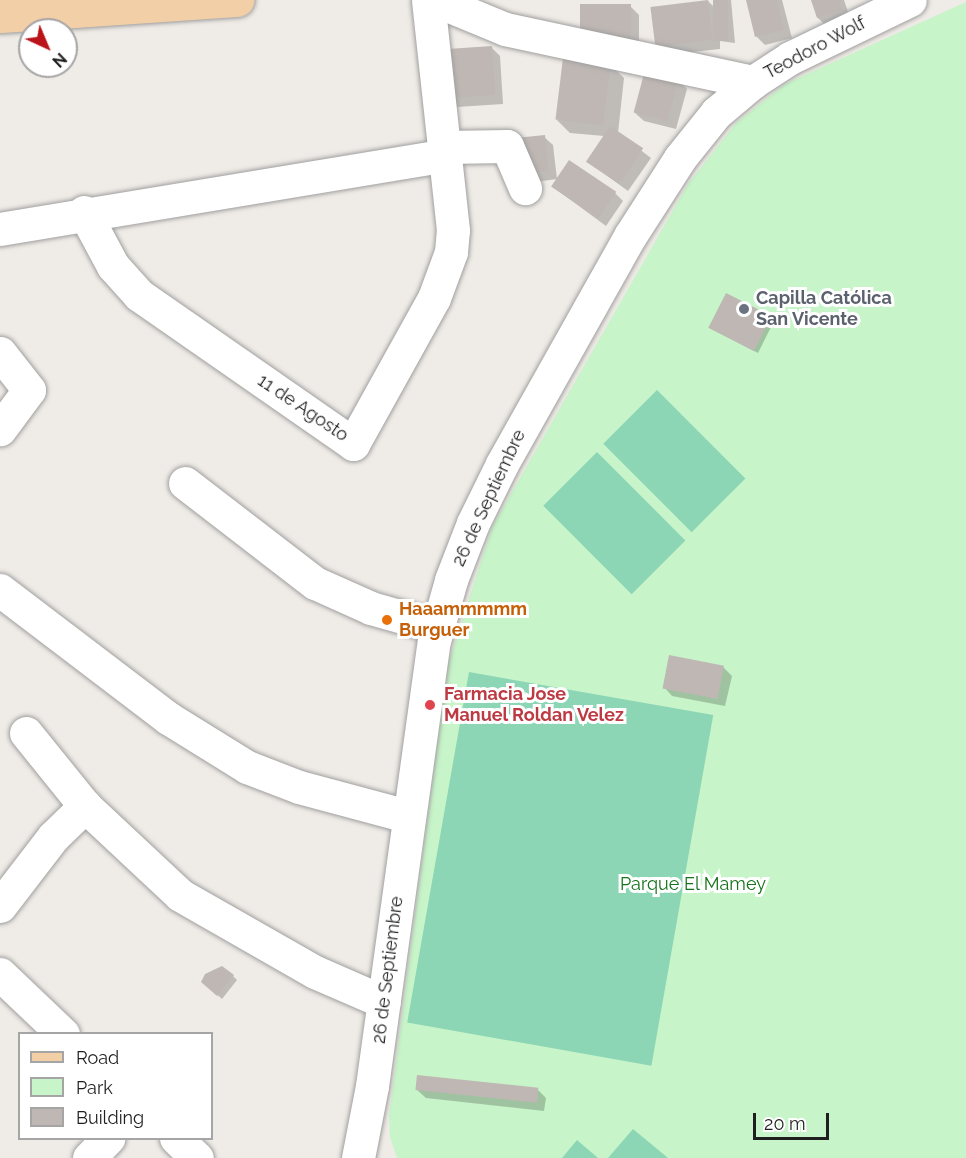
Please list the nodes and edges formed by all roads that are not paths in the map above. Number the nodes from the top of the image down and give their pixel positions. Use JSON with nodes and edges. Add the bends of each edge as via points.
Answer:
{"nodes":[{"id":1,"x":235,"y":0,"type":"edge"},
{"id":2,"x":428,"y":0,"type":"edge"},
{"id":3,"x":435,"y":0,"type":"edge"},
{"id":4,"x":910,"y":0,"type":"edge"},
{"id":5,"x":0,"y":16,"type":"edge"},
{"id":6,"x":753,"y":82,"type":"junction"},
{"id":7,"x":445,"y":151,"type":"junction"},
{"id":8,"x":525,"y":188,"type":"dead end"},
{"id":9,"x":84,"y":212,"type":"junction"},
{"id":10,"x":0,"y":229,"type":"edge"},
{"id":11,"x":0,"y":353,"type":"edge"},
{"id":12,"x":0,"y":429,"type":"edge"},
{"id":13,"x":185,"y":483,"type":"dead end"},
{"id":14,"x":0,"y":590,"type":"edge"},
{"id":15,"x":438,"y":627,"type":"junction"},
{"id":16,"x":26,"y":734,"type":"dead end"},
{"id":17,"x":85,"y":806,"type":"junction"},
{"id":18,"x":407,"y":816,"type":"junction"},
{"id":19,"x":0,"y":906,"type":"edge"},
{"id":20,"x":0,"y":975,"type":"edge"},
{"id":21,"x":384,"y":1002,"type":"junction"},
{"id":22,"x":61,"y":1032,"type":"edge"},
{"id":23,"x":106,"y":1140,"type":"edge"},
{"id":24,"x":178,"y":1140,"type":"edge"},
{"id":25,"x":89,"y":1158,"type":"edge"},
{"id":26,"x":196,"y":1158,"type":"edge"},
{"id":27,"x":358,"y":1158,"type":"edge"}],
"edges":[{"from":1,"to":5,"type":"main road"},
{"from":2,"to":7,"type":"street","name":"11 de Agosto"},
{"from":3,"to":6,"type":"street","via":[[505,29]]},
{"from":4,"to":6,"type":"street","name":"Teodoro Wolf","via":[[790,58]]},
{"from":6,"to":15,"type":"street","name":"26 de Septiembre","via":[[716,113],[680,158],[595,295],[473,523]]},
{"from":7,"to":8,"type":"street","via":[[507,146]]},
{"from":7,"to":9,"type":"street"},
{"from":7,"to":9,"type":"street","name":"11 de Agosto","via":[[453,230],[445,272],[353,444],[139,295],[113,266]]},
{"from":9,"to":10,"type":"street"},
{"from":11,"to":12,"type":"street","via":[[28,390]]},
{"from":13,"to":15,"type":"street","via":[[315,583],[371,608]]},
{"from":14,"to":18,"type":"street","via":[[168,718],[248,766],[299,787]]},
{"from":15,"to":18,"type":"street","name":"26 de Septiembre"},
{"from":16,"to":17,"type":"street"},
{"from":17,"to":19,"type":"street","via":[[53,837]]},
{"from":17,"to":21,"type":"street","via":[[180,895],[315,972]]},
{"from":18,"to":21,"type":"street","name":"26 de Septiembre"},
{"from":20,"to":22,"type":"street"},
{"from":21,"to":27,"type":"street","name":"26 de Septiembre"},
{"from":23,"to":25,"type":"street"},
{"from":24,"to":26,"type":"street"}]}
